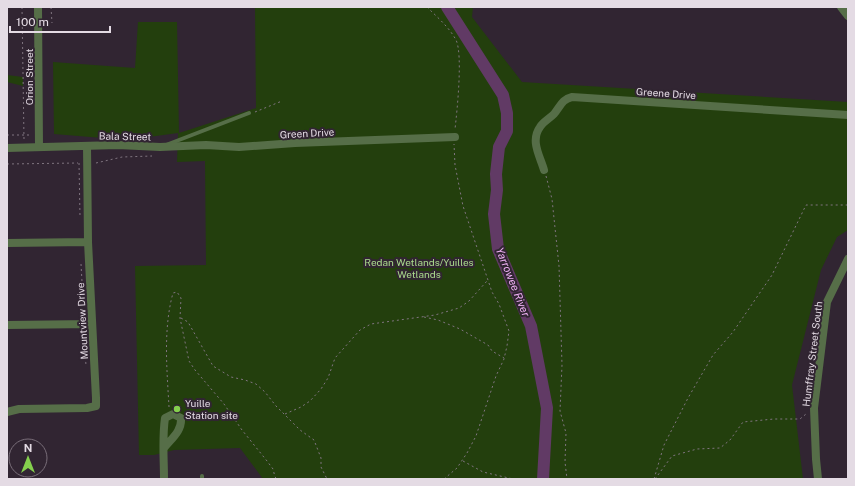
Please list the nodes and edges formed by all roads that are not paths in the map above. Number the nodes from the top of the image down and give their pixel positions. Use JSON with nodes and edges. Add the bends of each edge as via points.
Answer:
{"nodes":[{"id":1,"x":38,"y":7,"type":"edge"},
{"id":2,"x":840,"y":7,"type":"edge"},
{"id":3,"x":848,"y":16,"type":"edge"},
{"id":4,"x":249,"y":113,"type":"road end"},
{"id":5,"x":848,"y":115,"type":"edge"},
{"id":6,"x":455,"y":137,"type":"road end"},
{"id":7,"x":87,"y":146,"type":"junction"},
{"id":8,"x":39,"y":147,"type":"junction"},
{"id":9,"x":160,"y":147,"type":"junction"},
{"id":10,"x":7,"y":148,"type":"edge"},
{"id":11,"x":544,"y":170,"type":"road end"},
{"id":12,"x":88,"y":242,"type":"junction"},
{"id":13,"x":7,"y":243,"type":"edge"},
{"id":14,"x":848,"y":259,"type":"edge"},
{"id":15,"x":88,"y":324,"type":"junction"},
{"id":16,"x":7,"y":325,"type":"edge"},
{"id":17,"x":7,"y":412,"type":"edge"},
{"id":18,"x":164,"y":448,"type":"junction"},
{"id":19,"x":164,"y":479,"type":"edge"},
{"id":20,"x":818,"y":479,"type":"edge"}],
"edges":[{"from":1,"to":8,"type":"street","name":"Orion Street"},
{"from":2,"to":3,"type":"street"},
{"from":4,"to":9,"type":"lane","name":"Bala Street"},
{"from":5,"to":11,"type":"street","name":"Greene Drive","via":[[572,97],[563,101],[538,131],[536,148]]},
{"from":6,"to":9,"type":"street","name":"Green Drive","via":[[239,147]]},
{"from":7,"to":8,"type":"street","name":"Bala Street"},
{"from":7,"to":9,"type":"street","name":"Bala Street"},
{"from":7,"to":12,"type":"street","name":"Mountview Drive","via":[[83,163]]},
{"from":8,"to":10,"type":"street","name":"Bala Street"},
{"from":12,"to":13,"type":"street"},
{"from":12,"to":15,"type":"street","name":"Mountview Drive"},
{"from":14,"to":20,"type":"street","name":"Humffray Street South","via":[[827,302],[814,408]]},
{"from":15,"to":16,"type":"street"},
{"from":15,"to":17,"type":"street","name":"Mountview Drive","via":[[96,406],[19,409]]},
{"from":18,"to":18,"type":"street","via":[[165,418],[173,414],[181,418],[182,423],[179,431]]},
{"from":18,"to":19,"type":"street"}]}
